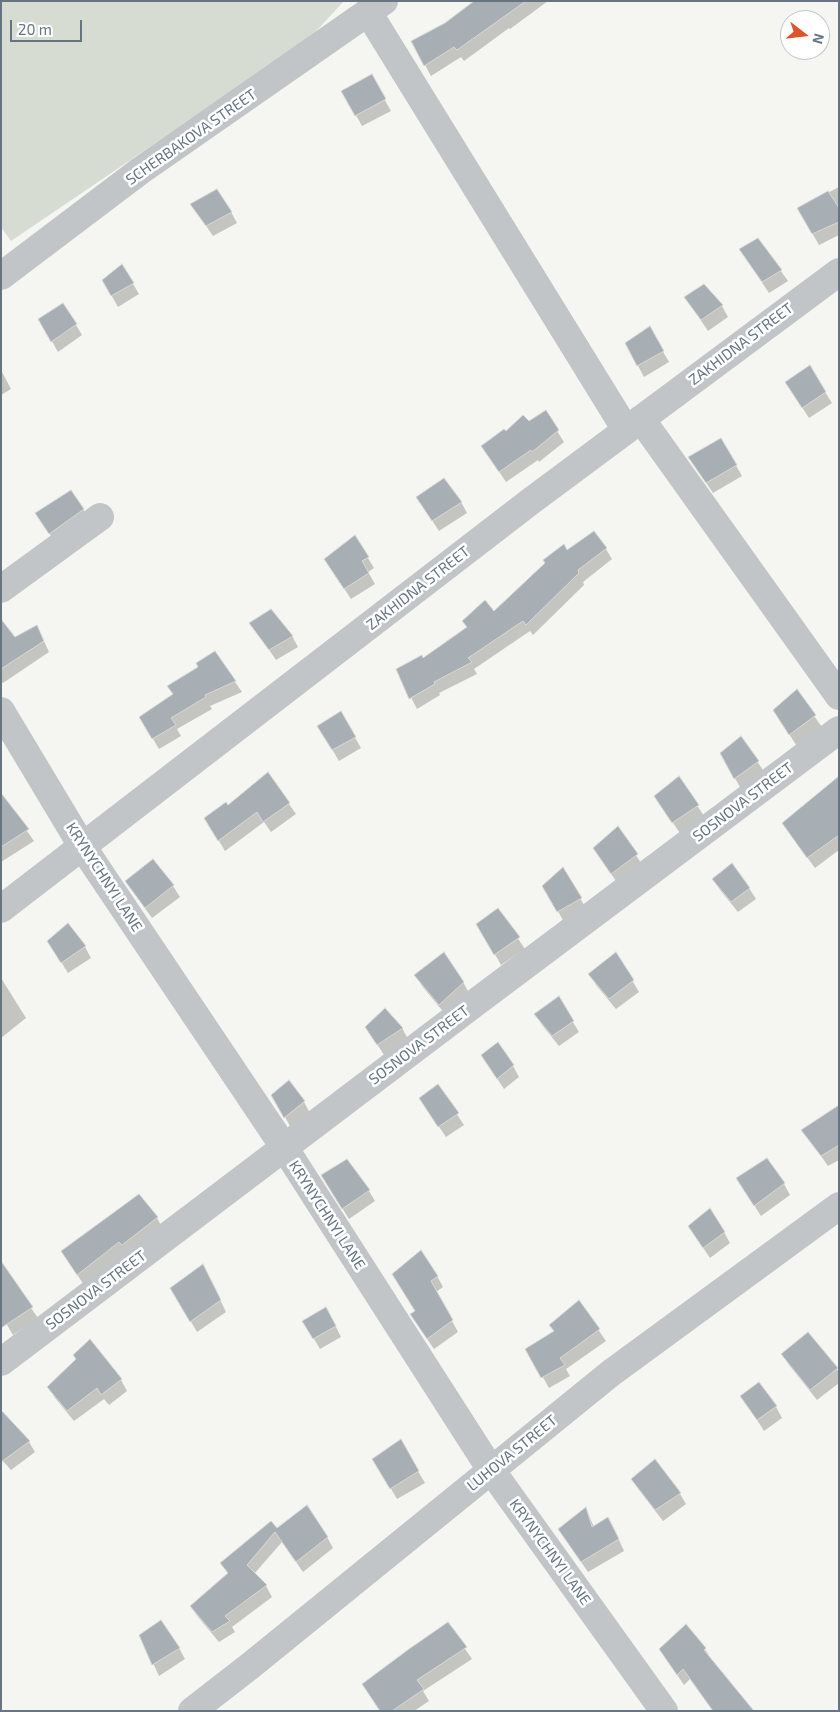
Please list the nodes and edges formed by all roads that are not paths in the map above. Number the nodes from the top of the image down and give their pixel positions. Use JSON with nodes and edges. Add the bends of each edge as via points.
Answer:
{"nodes":[{"id":1,"x":376,"y":7,"type":"edge"},
{"id":2,"x":839,"y":272,"type":"edge"},
{"id":3,"x":1,"y":276,"type":"edge"},
{"id":4,"x":633,"y":424,"type":"junction"},
{"id":5,"x":100,"y":517,"type":"dead end"},
{"id":6,"x":1,"y":590,"type":"edge"},
{"id":7,"x":839,"y":696,"type":"edge"},
{"id":8,"x":1,"y":711,"type":"edge"},
{"id":9,"x":839,"y":730,"type":"edge"},
{"id":10,"x":82,"y":846,"type":"junction"},
{"id":11,"x":1,"y":909,"type":"edge"},
{"id":12,"x":284,"y":1147,"type":"junction"},
{"id":13,"x":839,"y":1206,"type":"edge"},
{"id":14,"x":839,"y":1214,"type":"edge"},
{"id":15,"x":805,"y":1230,"type":"junction"},
{"id":16,"x":1,"y":1362,"type":"edge"},
{"id":17,"x":491,"y":1470,"type":"junction"},
{"id":18,"x":192,"y":1711,"type":"edge"},
{"id":19,"x":664,"y":1711,"type":"edge"}],
"edges":[{"from":1,"to":3,"type":"street","name":"SCHERBAKOVA STREET","via":[[140,171]]},
{"from":1,"to":4,"type":"street"},
{"from":2,"to":4,"type":"street","name":"ZAKHIDNA STREET"},
{"from":4,"to":7,"type":"street"},
{"from":4,"to":10,"type":"street","name":"ZAKHIDNA STREET"},
{"from":5,"to":6,"type":"street"},
{"from":8,"to":10,"type":"street","name":"KRYNYCHNYI LANE"},
{"from":9,"to":12,"type":"street","name":"SOSNOVA STREET"},
{"from":10,"to":11,"type":"street","name":"ZAKHIDNA STREET"},
{"from":10,"to":12,"type":"street","name":"KRYNYCHNYI LANE"},
{"from":12,"to":16,"type":"street","name":"SOSNOVA STREET"},
{"from":12,"to":17,"type":"street","name":"KRYNYCHNYI LANE"},
{"from":13,"to":15,"type":"street","name":"LUHOVA STREET"},
{"from":14,"to":15,"type":"street"},
{"from":15,"to":17,"type":"street","name":"LUHOVA STREET","via":[[610,1373]]},
{"from":17,"to":18,"type":"street","name":"LUHOVA STREET"},
{"from":17,"to":19,"type":"street","name":"KRYNYCHNYI LANE"}]}
